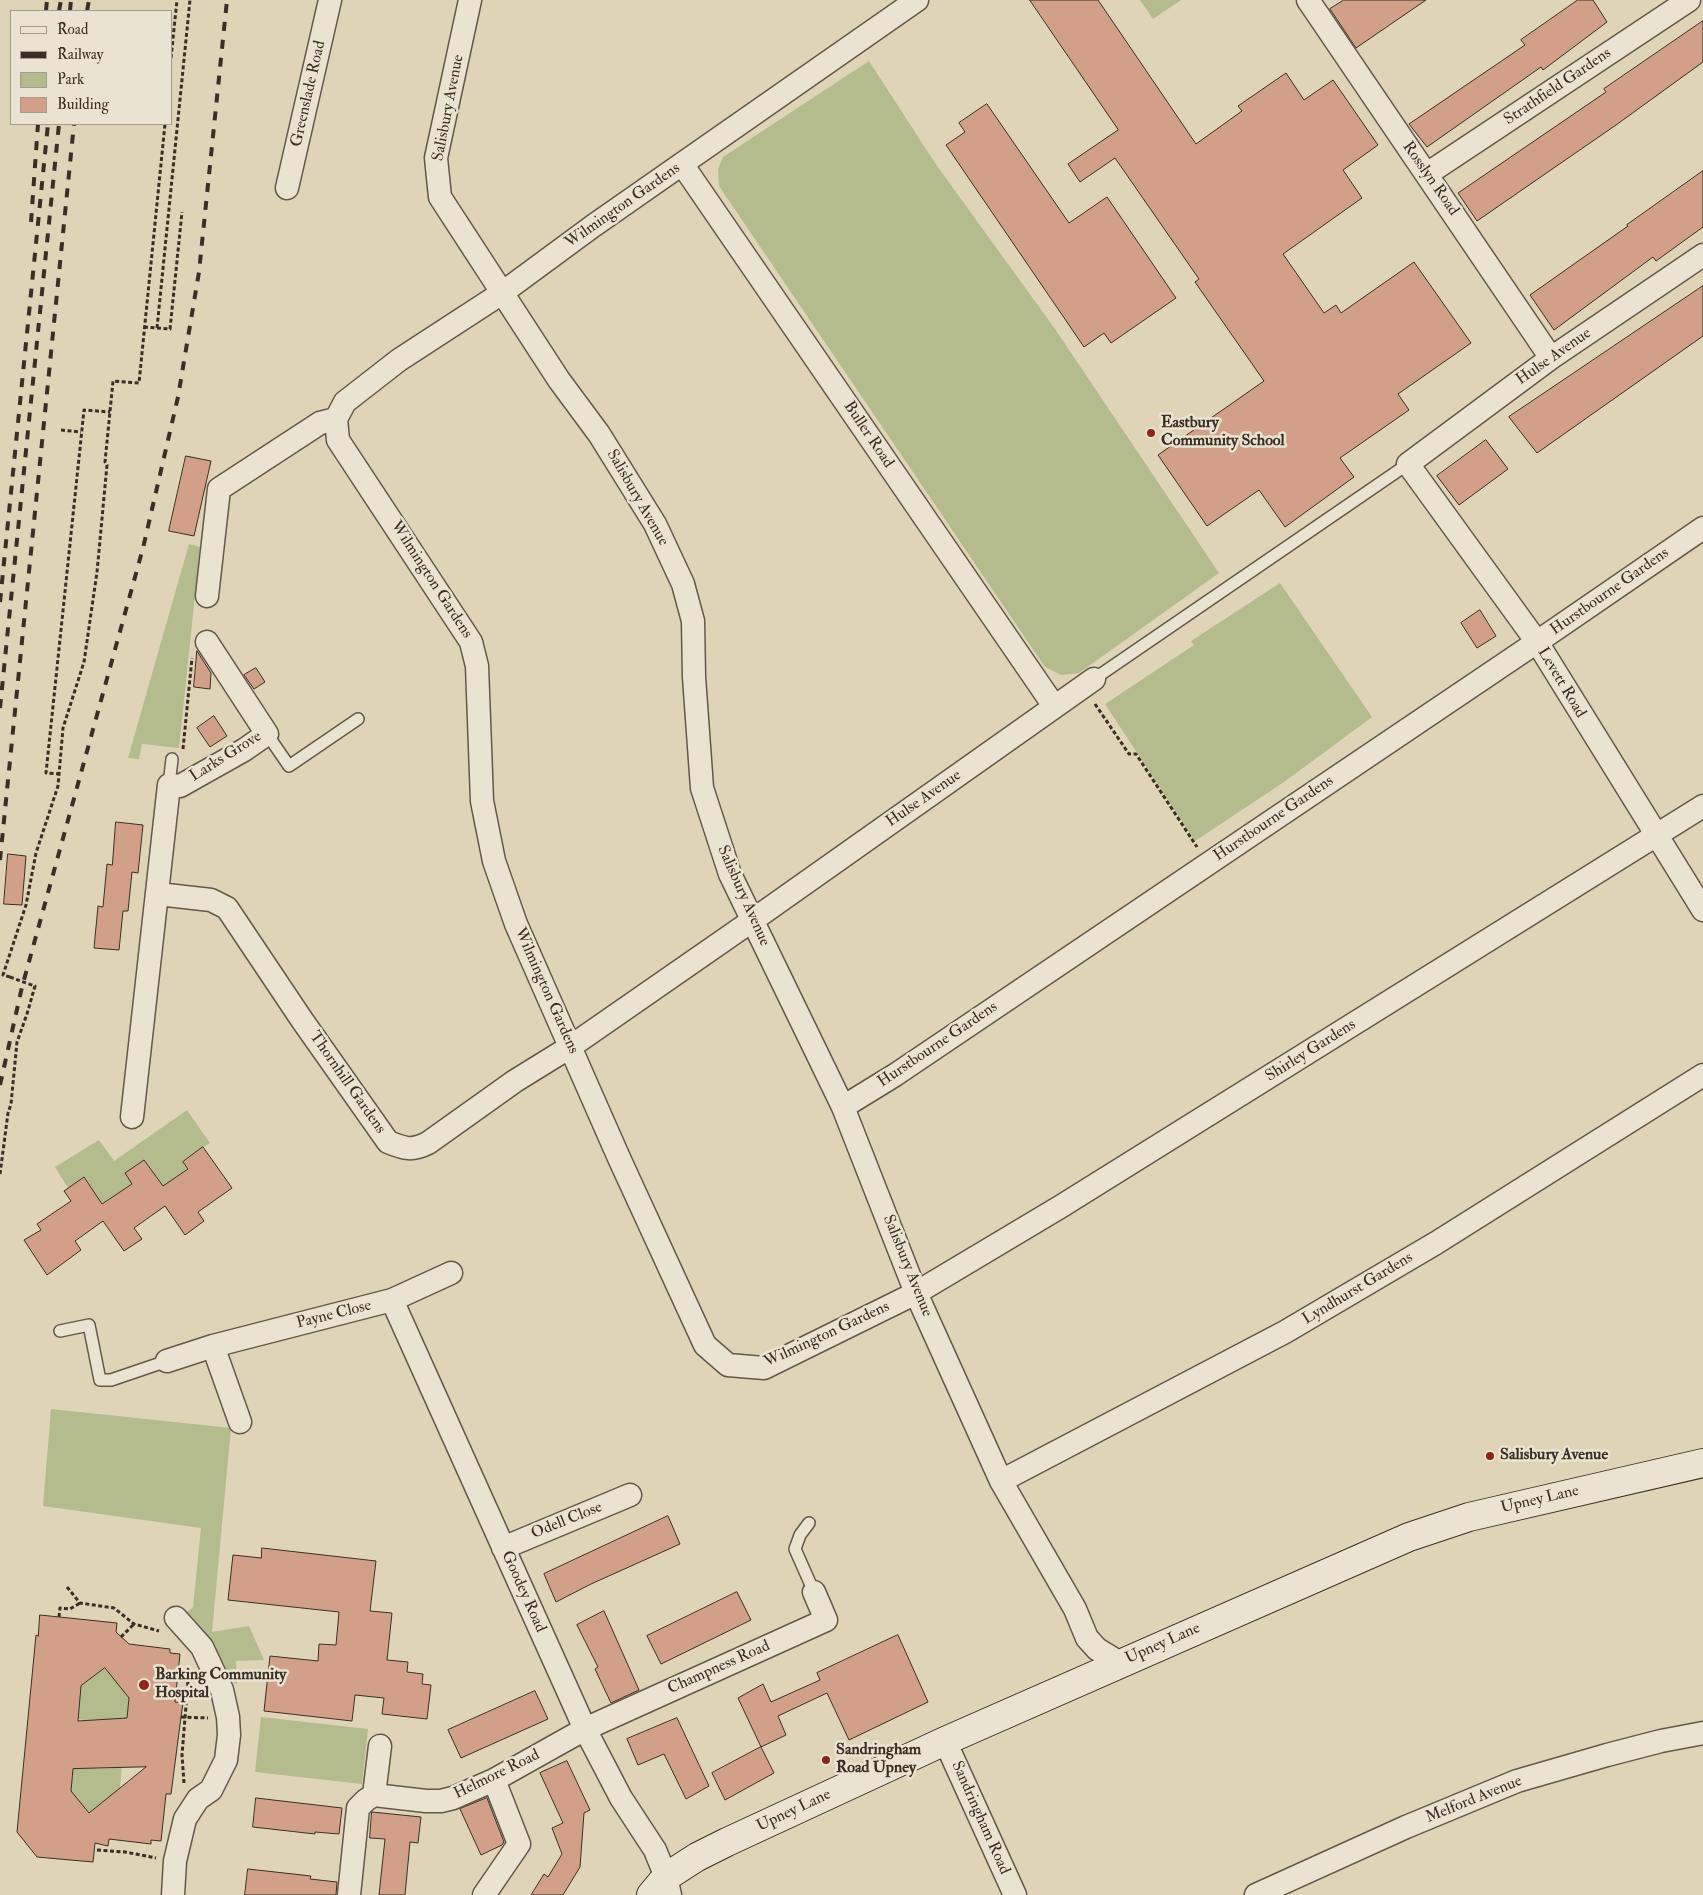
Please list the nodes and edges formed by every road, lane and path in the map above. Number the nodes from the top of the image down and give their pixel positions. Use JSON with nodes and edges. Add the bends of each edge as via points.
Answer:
{"nodes":[{"id":1,"x":177,"y":0,"type":"edge"},
{"id":2,"x":190,"y":0,"type":"edge"},
{"id":3,"x":330,"y":0,"type":"edge"},
{"id":4,"x":470,"y":0,"type":"edge"},
{"id":5,"x":917,"y":0,"type":"edge"},
{"id":6,"x":1308,"y":0,"type":"edge"},
{"id":7,"x":1689,"y":0,"type":"edge"},
{"id":8,"x":172,"y":48,"type":"edge"},
{"id":9,"x":165,"y":125,"type":"edge"},
{"id":10,"x":682,"y":164,"type":"junction"},
{"id":11,"x":1427,"y":174,"type":"junction"},
{"id":12,"x":287,"y":188,"type":"dead end"},
{"id":13,"x":182,"y":212,"type":"dead end"},
{"id":14,"x":1703,"y":255,"type":"edge"},
{"id":15,"x":502,"y":293,"type":"junction"},
{"id":16,"x":144,"y":326,"type":"junction"},
{"id":17,"x":157,"y":328,"type":"junction"},
{"id":18,"x":1551,"y":358,"type":"junction"},
{"id":19,"x":110,"y":412,"type":"junction"},
{"id":20,"x":336,"y":419,"type":"junction"},
{"id":21,"x":61,"y":430,"type":"dead end"},
{"id":22,"x":81,"y":432,"type":"junction"},
{"id":23,"x":1408,"y":464,"type":"junction"},
{"id":24,"x":1703,"y":528,"type":"edge"},
{"id":25,"x":207,"y":596,"type":"dead end"},
{"id":26,"x":207,"y":642,"type":"dead end"},
{"id":27,"x":1537,"y":642,"type":"junction"},
{"id":28,"x":1088,"y":682,"type":"junction"},
{"id":29,"x":1054,"y":706,"type":"junction"},
{"id":30,"x":358,"y":719,"type":"dead end"},
{"id":31,"x":267,"y":734,"type":"junction"},
{"id":32,"x":172,"y":759,"type":"dead end"},
{"id":33,"x":60,"y":774,"type":"junction"},
{"id":34,"x":170,"y":785,"type":"junction"},
{"id":35,"x":1703,"y":806,"type":"edge"},
{"id":36,"x":1656,"y":835,"type":"junction"},
{"id":37,"x":1208,"y":864,"type":"junction"},
{"id":38,"x":158,"y":894,"type":"junction"},
{"id":39,"x":1703,"y":910,"type":"edge"},
{"id":40,"x":754,"y":920,"type":"junction"},
{"id":41,"x":570,"y":1047,"type":"junction"},
{"id":42,"x":1703,"y":1075,"type":"edge"},
{"id":43,"x":843,"y":1107,"type":"junction"},
{"id":44,"x":132,"y":1117,"type":"dead end"},
{"id":45,"x":0,"y":1174,"type":"edge"},
{"id":46,"x":451,"y":1273,"type":"dead end"},
{"id":47,"x":916,"y":1293,"type":"junction"},
{"id":48,"x":392,"y":1300,"type":"junction"},
{"id":49,"x":60,"y":1331,"type":"dead end"},
{"id":50,"x":214,"y":1346,"type":"junction"},
{"id":51,"x":167,"y":1361,"type":"joint"},
{"id":52,"x":240,"y":1422,"type":"dead end"},
{"id":53,"x":1703,"y":1463,"type":"edge"},
{"id":54,"x":1001,"y":1481,"type":"junction"},
{"id":55,"x":630,"y":1495,"type":"dead end"},
{"id":56,"x":809,"y":1524,"type":"dead end"},
{"id":57,"x":504,"y":1548,"type":"junction"},
{"id":58,"x":67,"y":1587,"type":"dead end"},
{"id":59,"x":814,"y":1592,"type":"joint"},
{"id":60,"x":80,"y":1603,"type":"junction"},
{"id":61,"x":59,"y":1617,"type":"dead end"},
{"id":62,"x":134,"y":1624,"type":"junction"},
{"id":63,"x":170,"y":1625,"type":"joint"},
{"id":64,"x":121,"y":1637,"type":"dead end"},
{"id":65,"x":190,"y":1662,"type":"dead end"},
{"id":66,"x":1120,"y":1663,"type":"junction"},
{"id":67,"x":585,"y":1730,"type":"junction"},
{"id":68,"x":1703,"y":1733,"type":"edge"},
{"id":69,"x":945,"y":1741,"type":"junction"},
{"id":70,"x":384,"y":1747,"type":"dead end"},
{"id":71,"x":494,"y":1780,"type":"junction"},
{"id":72,"x":184,"y":1788,"type":"dead end"},
{"id":73,"x":374,"y":1795,"type":"junction"},
{"id":74,"x":97,"y":1850,"type":"dead end"},
{"id":75,"x":175,"y":1861,"type":"junction"},
{"id":76,"x":662,"y":1889,"type":"edge"},
{"id":77,"x":173,"y":1895,"type":"edge"},
{"id":78,"x":349,"y":1895,"type":"edge"},
{"id":79,"x":484,"y":1895,"type":"edge"},
{"id":80,"x":1015,"y":1895,"type":"edge"},
{"id":81,"x":1256,"y":1895,"type":"edge"}],
"edges":[{"from":1,"to":8,"type":"path"},
{"from":2,"to":17,"type":"path"},
{"from":3,"to":12,"type":"street","name":"Greenslade Road"},
{"from":4,"to":15,"type":"street","name":"Salisbury Avenue","via":[[436,158],[440,197]]},
{"from":5,"to":10,"type":"street","name":"Wilmington Gardens"},
{"from":6,"to":11,"type":"street","name":"Rosslyn Road"},
{"from":7,"to":11,"type":"street","name":"Strathfield Gardens"},
{"from":9,"to":16,"type":"path"},
{"from":10,"to":15,"type":"street","name":"Wilmington Gardens"},
{"from":10,"to":29,"type":"street","name":"Buller Road"},
{"from":11,"to":18,"type":"street","name":"Rosslyn Road"},
{"from":13,"to":17,"type":"path","via":[[170,329]]},
{"from":14,"to":18,"type":"street","name":"Hulse Avenue"},
{"from":15,"to":20,"type":"street","name":"Wilmington Gardens","via":[[399,360],[345,402]]},
{"from":15,"to":40,"type":"street","name":"Salisbury Avenue","via":[[599,434],[655,524],[683,584],[694,621],[694,677],[702,788],[730,874]]},
{"from":16,"to":17,"type":"path"},
{"from":16,"to":19,"type":"path","via":[[139,383],[113,381]]},
{"from":18,"to":23,"type":"street","name":"Hulse Avenue"},
{"from":19,"to":22,"type":"path","via":[[84,410]]},
{"from":19,"to":33,"type":"path","via":[[97,572],[84,662],[64,728]]},
{"from":20,"to":25,"type":"street","via":[[320,423],[219,489]]},
{"from":20,"to":41,"type":"street","name":"Wilmington Gardens","via":[[338,440],[471,642],[477,666],[482,801],[494,861],[516,924]]},
{"from":21,"to":22,"type":"path"},
{"from":22,"to":33,"type":"path","via":[[46,773]]},
{"from":23,"to":27,"type":"street","name":"Levett Road"},
{"from":23,"to":28,"type":"lane"},
{"from":24,"to":27,"type":"street","name":"Hurstbourne Gardens"},
{"from":26,"to":31,"type":"street","name":"Larks Grove"},
{"from":27,"to":36,"type":"street","name":"Levett Road"},
{"from":27,"to":37,"type":"street","name":"Hurstbourne Gardens"},
{"from":28,"to":29,"type":"street","name":"Hulse Avenue"},
{"from":28,"to":37,"type":"path","via":[[1129,754],[1136,754]]},
{"from":29,"to":40,"type":"street","name":"Hulse Avenue"},
{"from":30,"to":31,"type":"lane","via":[[289,766]]},
{"from":31,"to":34,"type":"street","name":"Larks Grove","via":[[180,786]]},
{"from":32,"to":34,"type":"lane"},
{"from":33,"to":45,"type":"path","bridge":true,"via":[[36,853],[26,905],[3,975],[35,986],[14,1055]]},
{"from":34,"to":38,"type":"street"},
{"from":35,"to":36,"type":"street","name":"Shirley Gardens"},
{"from":36,"to":39,"type":"street","name":"Levett Road"},
{"from":36,"to":47,"type":"street","name":"Shirley Gardens","via":[[1069,1202]]},
{"from":37,"to":43,"type":"street","name":"Hurstbourne Gardens"},
{"from":38,"to":41,"type":"street","name":"Thornhill Gardens","via":[[211,900],[227,908],[388,1142],[400,1147],[416,1149],[428,1143],[515,1081]]},
{"from":38,"to":44,"type":"street"},
{"from":40,"to":41,"type":"street","name":"Thornhill Gardens"},
{"from":40,"to":43,"type":"street","name":"Salisbury Avenue"},
{"from":41,"to":47,"type":"street","name":"Wilmington Gardens","via":[[705,1345],[728,1365],[764,1368]]},
{"from":42,"to":54,"type":"street","name":"Lyndhurst Gardens","via":[[1286,1332]]},
{"from":43,"to":47,"type":"street","name":"Salisbury Avenue"},
{"from":46,"to":48,"type":"street","name":"Payne Close"},
{"from":47,"to":54,"type":"street","name":"Salisbury Avenue"},
{"from":48,"to":50,"type":"street","name":"Payne Close"},
{"from":48,"to":57,"type":"street","name":"Goodey Road"},
{"from":49,"to":51,"type":"lane","via":[[89,1326],[100,1380],[111,1380]]},
{"from":50,"to":51,"type":"street","name":"Payne Close"},
{"from":50,"to":52,"type":"street"},
{"from":53,"to":66,"type":"street","name":"Upney Lane","via":[[1469,1517],[1410,1537]]},
{"from":54,"to":66,"type":"street","name":"Salisbury Avenue","via":[[1075,1609],[1087,1638],[1097,1649]]},
{"from":55,"to":57,"type":"street","name":"Odell Close"},
{"from":56,"to":59,"type":"lane","via":[[795,1548]]},
{"from":57,"to":67,"type":"street","name":"Goodey Road"},
{"from":58,"to":60,"type":"path"},
{"from":59,"to":67,"type":"street","name":"Champness Road","via":[[826,1620]]},
{"from":60,"to":61,"type":"path","via":[[70,1609],[60,1608]]},
{"from":60,"to":62,"type":"path","via":[[114,1608]]},
{"from":62,"to":63,"type":"path"},
{"from":62,"to":64,"type":"path"},
{"from":63,"to":75,"type":"street","via":[[202,1647],[222,1690],[229,1735],[226,1760],[211,1790],[198,1799],[185,1819]]},
{"from":65,"to":72,"type":"path","via":[[182,1755]]},
{"from":66,"to":69,"type":"street","name":"Upney Lane"},
{"from":67,"to":71,"type":"street","name":"Helmore Road"},
{"from":67,"to":76,"type":"street","name":"Goodey Road","via":[[620,1798],[655,1850]]},
{"from":68,"to":81,"type":"street","name":"Melford Avenue","via":[[1625,1750],[1517,1781]]},
{"from":69,"to":76,"type":"street","name":"Upney Lane","via":[[697,1857]]},
{"from":69,"to":80,"type":"street","name":"Sandringham Road"},
{"from":70,"to":73,"type":"street"},
{"from":71,"to":73,"type":"street","name":"Helmore Road","via":[[441,1801]]},
{"from":71,"to":79,"type":"street","via":[[518,1844]]},
{"from":73,"to":78,"type":"street","via":[[358,1808]]},
{"from":74,"to":75,"type":"path"},
{"from":75,"to":77,"type":"street"}]}
